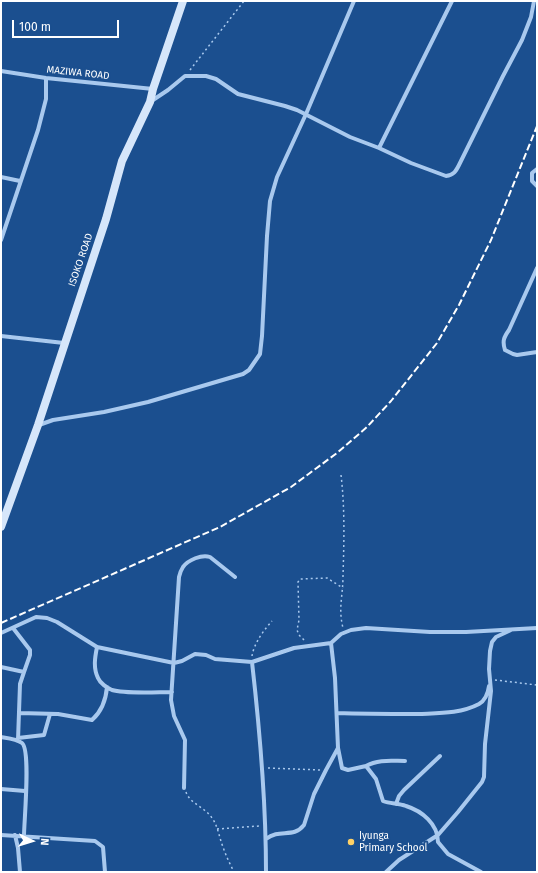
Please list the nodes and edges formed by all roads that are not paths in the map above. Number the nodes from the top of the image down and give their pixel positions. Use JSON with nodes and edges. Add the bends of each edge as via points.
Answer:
{"nodes":[{"id":1,"x":183,"y":1,"type":"edge"},
{"id":2,"x":354,"y":1,"type":"edge"},
{"id":3,"x":452,"y":1,"type":"edge"},
{"id":4,"x":534,"y":1,"type":"edge"},
{"id":5,"x":1,"y":71,"type":"edge"},
{"id":6,"x":46,"y":78,"type":"junction"},
{"id":7,"x":153,"y":89,"type":"junction"},
{"id":8,"x":150,"y":102,"type":"junction"},
{"id":9,"x":306,"y":114,"type":"junction"},
{"id":10,"x":379,"y":148,"type":"junction"},
{"id":11,"x":537,"y":168,"type":"edge"},
{"id":12,"x":1,"y":177,"type":"edge"},
{"id":13,"x":20,"y":181,"type":"junction"},
{"id":14,"x":537,"y":186,"type":"edge"},
{"id":15,"x":1,"y":240,"type":"edge"},
{"id":16,"x":537,"y":268,"type":"edge"},
{"id":17,"x":1,"y":336,"type":"edge"},
{"id":18,"x":64,"y":343,"type":"junction"},
{"id":19,"x":537,"y":352,"type":"edge"},
{"id":20,"x":38,"y":425,"type":"junction"},
{"id":21,"x":2,"y":525,"type":"edge"},
{"id":22,"x":235,"y":577,"type":"dead end"},
{"id":23,"x":13,"y":628,"type":"junction"},
{"id":24,"x":537,"y":628,"type":"edge"},
{"id":25,"x":513,"y":629,"type":"junction"},
{"id":26,"x":1,"y":633,"type":"edge"},
{"id":27,"x":331,"y":643,"type":"junction"},
{"id":28,"x":97,"y":647,"type":"junction"},
{"id":29,"x":252,"y":662,"type":"junction"},
{"id":30,"x":174,"y":663,"type":"junction"},
{"id":31,"x":1,"y":667,"type":"edge"},
{"id":32,"x":24,"y":672,"type":"junction"},
{"id":33,"x":490,"y":684,"type":"junction"},
{"id":34,"x":107,"y":687,"type":"junction"},
{"id":35,"x":172,"y":692,"type":"junction"},
{"id":36,"x":18,"y":713,"type":"junction"},
{"id":37,"x":337,"y":713,"type":"junction"},
{"id":38,"x":50,"y":714,"type":"junction"},
{"id":39,"x":1,"y":737,"type":"edge"},
{"id":40,"x":18,"y":739,"type":"junction"},
{"id":41,"x":338,"y":748,"type":"junction"},
{"id":42,"x":440,"y":756,"type":"dead end"},
{"id":43,"x":405,"y":761,"type":"dead end"},
{"id":44,"x":366,"y":766,"type":"junction"},
{"id":45,"x":184,"y":788,"type":"road end"},
{"id":46,"x":1,"y":789,"type":"edge"},
{"id":47,"x":26,"y":791,"type":"junction"},
{"id":48,"x":396,"y":804,"type":"junction"},
{"id":49,"x":1,"y":835,"type":"edge"},
{"id":50,"x":15,"y":835,"type":"junction"},
{"id":51,"x":438,"y":835,"type":"junction"},
{"id":52,"x":24,"y":836,"type":"junction"},
{"id":53,"x":266,"y":839,"type":"junction"},
{"id":54,"x":20,"y":872,"type":"edge"},
{"id":55,"x":105,"y":872,"type":"edge"},
{"id":56,"x":266,"y":872,"type":"edge"},
{"id":57,"x":386,"y":872,"type":"edge"},
{"id":58,"x":481,"y":872,"type":"edge"}],
"edges":[{"from":1,"to":7,"type":"street","name":"ISOKO ROAD"},
{"from":2,"to":9,"type":"street"},
{"from":3,"to":10,"type":"street"},
{"from":4,"to":10,"type":"street","via":[[522,40],[454,174],[446,176]]},
{"from":5,"to":6,"type":"street","name":"MAZIWA ROAD"},
{"from":6,"to":7,"type":"street","name":"MAZIWA ROAD"},
{"from":6,"to":13,"type":"street","via":[[43,111]]},
{"from":7,"to":8,"type":"street","name":"ISOKO ROAD"},
{"from":8,"to":9,"type":"street","via":[[185,76],[206,76],[216,79],[238,94],[286,106]]},
{"from":8,"to":18,"type":"street","name":"ISOKO ROAD","via":[[122,162],[106,219]]},
{"from":9,"to":10,"type":"street","via":[[350,137]]},
{"from":9,"to":20,"type":"street","via":[[277,178],[270,201],[260,354],[249,370],[148,402]]},
{"from":11,"to":14,"type":"street","via":[[532,174],[532,181]]},
{"from":12,"to":13,"type":"street"},
{"from":13,"to":15,"type":"street"},
{"from":16,"to":19,"type":"street","via":[[503,338],[503,344],[505,350],[513,354]]},
{"from":17,"to":18,"type":"street"},
{"from":18,"to":20,"type":"street","name":"ISOKO ROAD"},
{"from":20,"to":21,"type":"street","name":"ISOKO ROAD"},
{"from":22,"to":30,"type":"street","via":[[206,555],[182,568],[178,587]]},
{"from":23,"to":26,"type":"street"},
{"from":23,"to":28,"type":"street","via":[[36,618],[47,618],[58,622]]},
{"from":23,"to":32,"type":"street","via":[[30,650]]},
{"from":24,"to":25,"type":"street"},
{"from":25,"to":27,"type":"street","via":[[437,632],[366,628],[351,630]]},
{"from":25,"to":33,"type":"street","via":[[496,637],[492,642],[489,660]]},
{"from":27,"to":29,"type":"street","via":[[283,651]]},
{"from":27,"to":37,"type":"street"},
{"from":28,"to":30,"type":"street"},
{"from":28,"to":34,"type":"street","via":[[96,670],[98,678]]},
{"from":29,"to":30,"type":"street","via":[[216,659],[195,654]]},
{"from":29,"to":53,"type":"street"},
{"from":30,"to":35,"type":"street"},
{"from":31,"to":32,"type":"street"},
{"from":32,"to":36,"type":"street","via":[[20,684]]},
{"from":33,"to":37,"type":"street","via":[[482,702],[456,711]]},
{"from":33,"to":51,"type":"street","via":[[484,777]]},
{"from":34,"to":35,"type":"street","via":[[119,691]]},
{"from":34,"to":38,"type":"street","via":[[106,697],[92,720]]},
{"from":35,"to":45,"type":"street","via":[[174,716],[185,740]]},
{"from":36,"to":38,"type":"street"},
{"from":36,"to":40,"type":"street"},
{"from":37,"to":41,"type":"street"},
{"from":38,"to":40,"type":"street","via":[[44,735]]},
{"from":39,"to":40,"type":"street"},
{"from":40,"to":47,"type":"street","via":[[26,753]]},
{"from":41,"to":44,"type":"street","via":[[342,768],[348,770]]},
{"from":41,"to":53,"type":"street","via":[[314,794],[301,829],[293,833],[276,833]]},
{"from":42,"to":48,"type":"street","via":[[404,790]]},
{"from":43,"to":44,"type":"street","via":[[375,762]]},
{"from":44,"to":48,"type":"street","via":[[376,779],[383,801]]},
{"from":46,"to":47,"type":"street"},
{"from":47,"to":52,"type":"street"},
{"from":48,"to":51,"type":"street","via":[[406,806],[427,818]]},
{"from":49,"to":50,"type":"street"},
{"from":50,"to":52,"type":"street"},
{"from":50,"to":54,"type":"street"},
{"from":51,"to":57,"type":"street"},
{"from":51,"to":58,"type":"street","via":[[438,842],[448,854]]},
{"from":52,"to":55,"type":"street","via":[[95,841],[103,847]]},
{"from":53,"to":56,"type":"street"}]}
